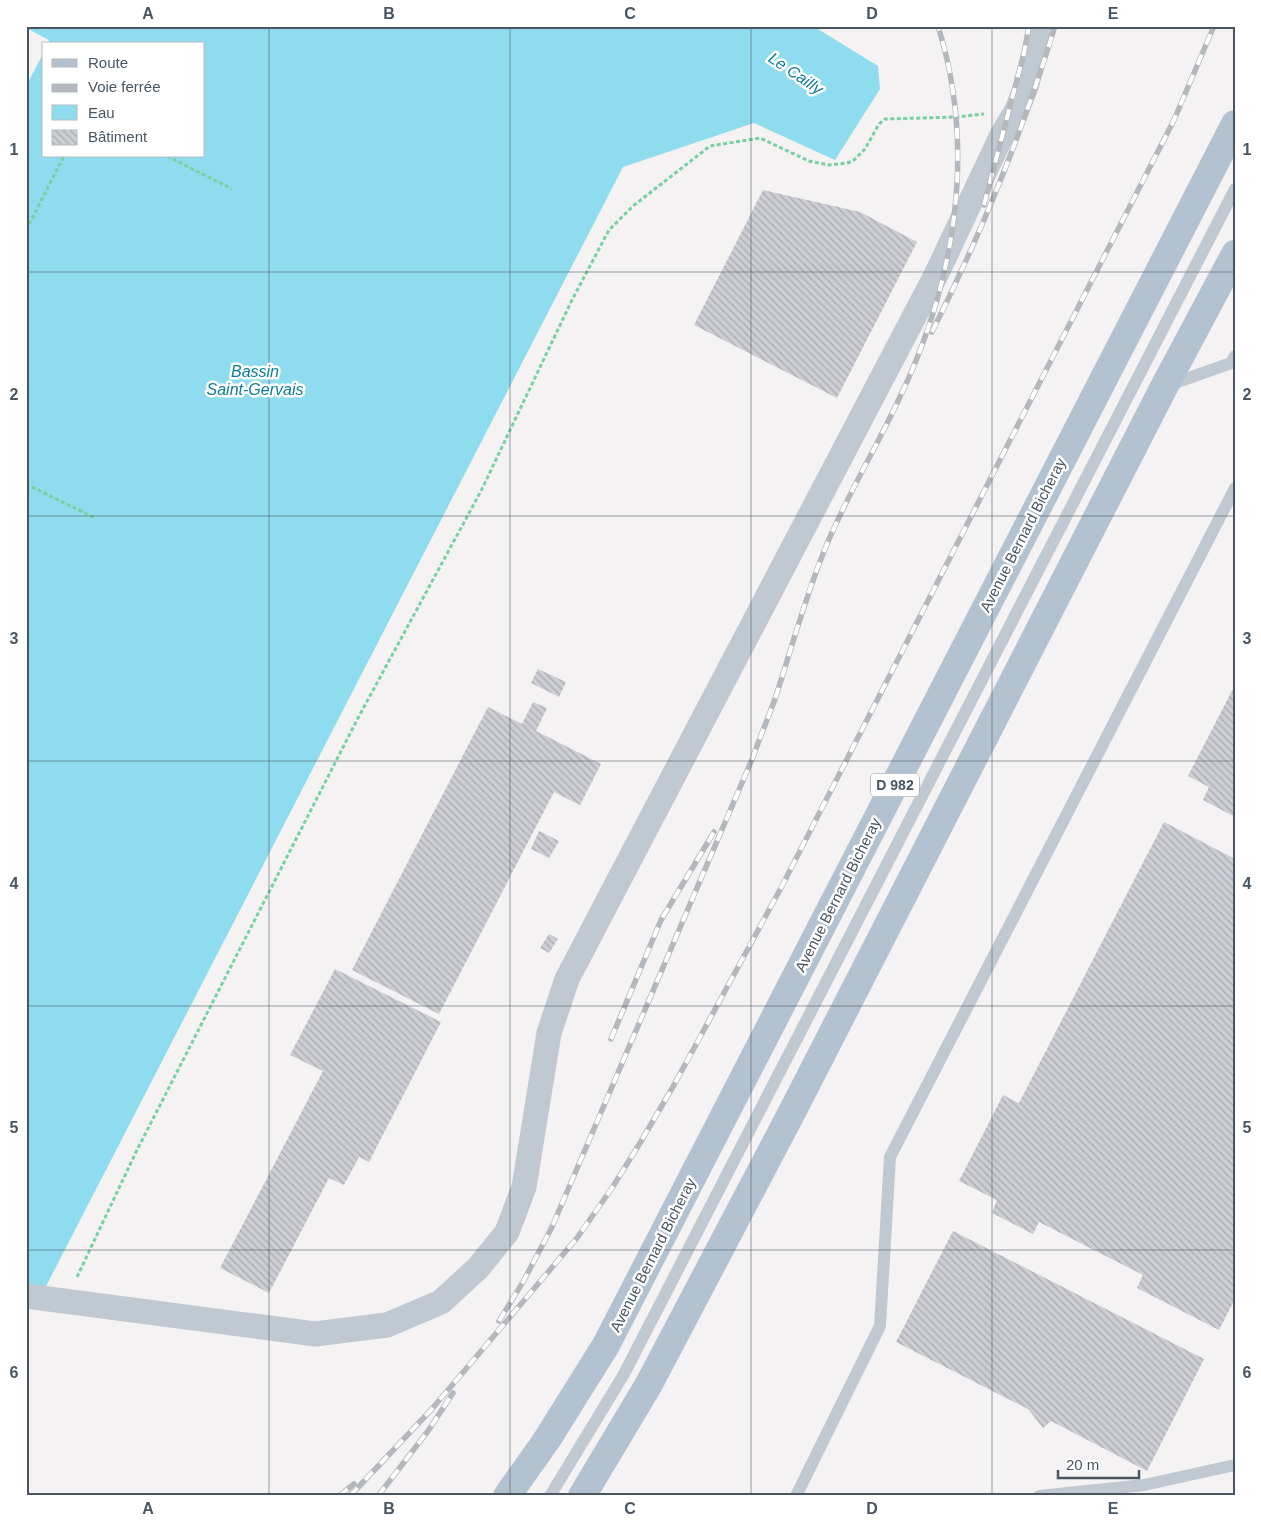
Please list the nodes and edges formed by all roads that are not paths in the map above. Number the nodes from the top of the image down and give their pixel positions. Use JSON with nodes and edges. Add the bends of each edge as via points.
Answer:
{"nodes":[{"id":1,"x":1041,"y":26,"type":"edge"},
{"id":2,"x":1235,"y":124,"type":"edge"},
{"id":3,"x":1235,"y":189,"type":"edge"},
{"id":4,"x":1235,"y":254,"type":"edge"},
{"id":5,"x":1235,"y":356,"type":"edge"},
{"id":6,"x":1164,"y":387,"type":"junction"},
{"id":7,"x":1235,"y":488,"type":"edge"},
{"id":8,"x":26,"y":1296,"type":"edge"},
{"id":9,"x":1235,"y":1465,"type":"edge"},
{"id":10,"x":507,"y":1496,"type":"edge"},
{"id":11,"x":550,"y":1496,"type":"edge"},
{"id":12,"x":582,"y":1496,"type":"edge"},
{"id":13,"x":796,"y":1496,"type":"edge"},
{"id":14,"x":1039,"y":1496,"type":"edge"}],
"edges":[{"from":1,"to":8,"type":"street","via":[[1017,110],[936,275],[568,979],[549,1033],[524,1187],[507,1232],[478,1268],[441,1302],[387,1325],[315,1334]]},
{"from":2,"to":10,"type":"main road","name":"Avenue Bernard Bicheray","number":"D 982","via":[[606,1345]]},
{"from":3,"to":11,"type":"lane","via":[[624,1374]]},
{"from":4,"to":6,"type":"main road"},
{"from":5,"to":6,"type":"lane","via":[[1231,363]]},
{"from":6,"to":12,"type":"main road","via":[[736,1217],[648,1384]]},
{"from":7,"to":13,"type":"lane","via":[[890,1157],[880,1326]]},
{"from":9,"to":14,"type":"lane","via":[[1144,1485]]}]}
